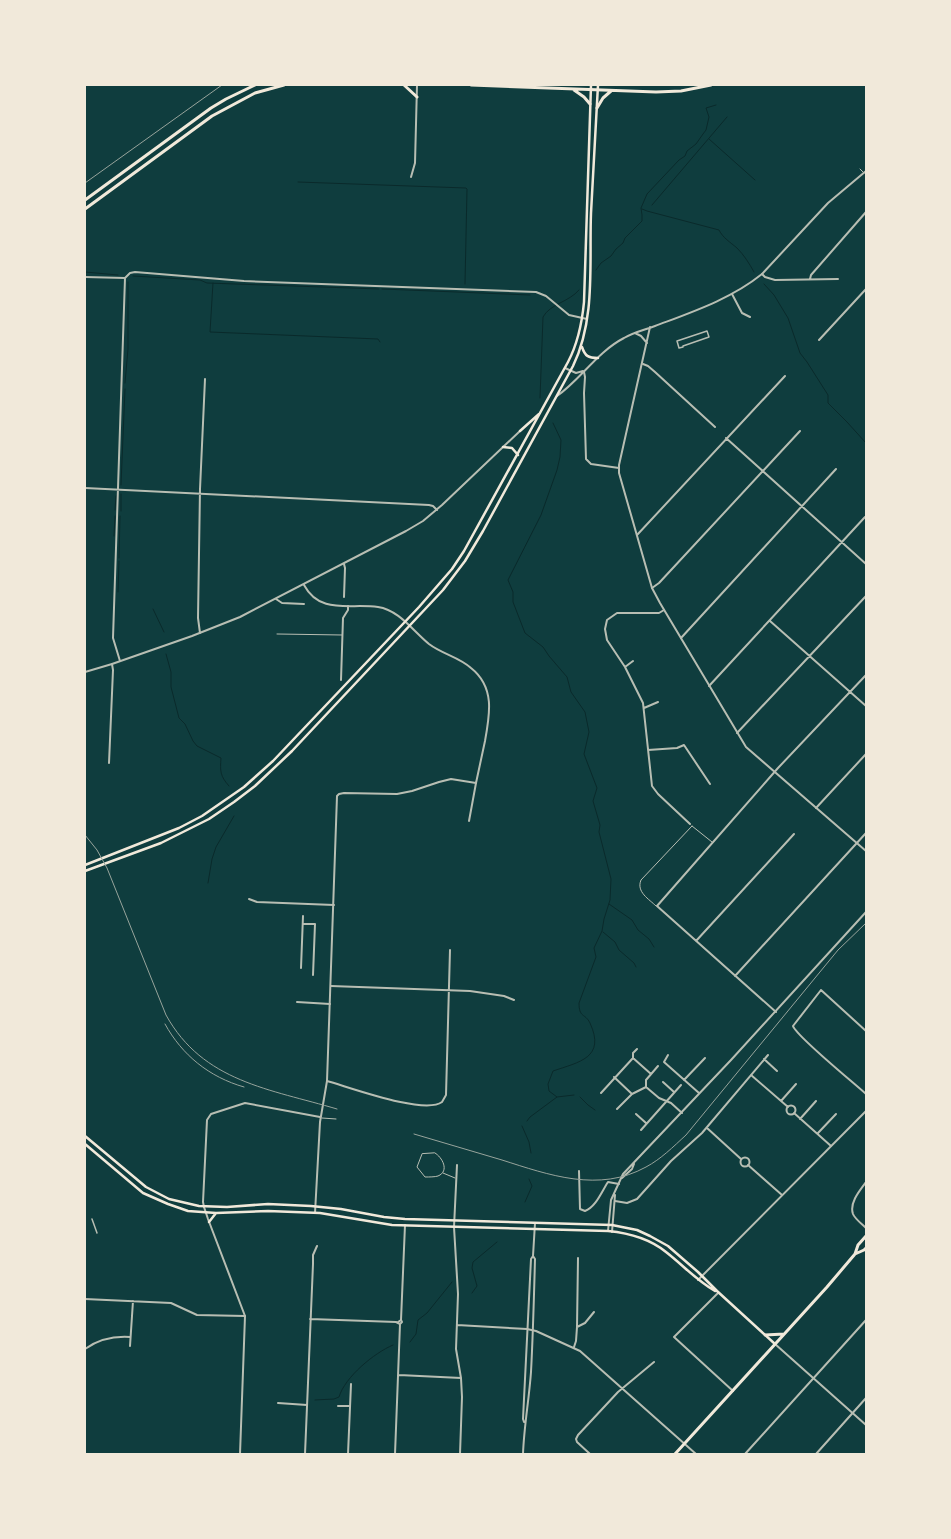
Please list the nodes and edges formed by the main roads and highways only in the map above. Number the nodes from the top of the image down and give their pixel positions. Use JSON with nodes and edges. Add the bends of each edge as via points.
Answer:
{"nodes":[{"id":1,"x":255,"y":85,"type":"edge"},
{"id":2,"x":284,"y":85,"type":"edge"},
{"id":3,"x":404,"y":85,"type":"edge"},
{"id":4,"x":471,"y":85,"type":"edge"},
{"id":5,"x":591,"y":85,"type":"edge"},
{"id":6,"x":598,"y":85,"type":"edge"},
{"id":7,"x":711,"y":85,"type":"edge"},
{"id":8,"x":573,"y":89,"type":"junction"},
{"id":9,"x":590,"y":90,"type":"junction"},
{"id":10,"x":598,"y":91,"type":"junction"},
{"id":11,"x":612,"y":91,"type":"junction"},
{"id":12,"x":417,"y":97,"type":"road end"},
{"id":13,"x":590,"y":104,"type":"junction"},
{"id":14,"x":597,"y":108,"type":"junction"},
{"id":15,"x":85,"y":200,"type":"edge"},
{"id":16,"x":85,"y":209,"type":"edge"},
{"id":17,"x":582,"y":347,"type":"junction"},
{"id":18,"x":598,"y":358,"type":"road end"},
{"id":19,"x":540,"y":414,"type":"junction"},
{"id":20,"x":520,"y":431,"type":"road end"},
{"id":21,"x":503,"y":447,"type":"road end"},
{"id":22,"x":518,"y":455,"type":"junction"},
{"id":23,"x":85,"y":865,"type":"edge"},
{"id":24,"x":85,"y":871,"type":"edge"},
{"id":25,"x":85,"y":1136,"type":"edge"},
{"id":26,"x":85,"y":1144,"type":"edge"},
{"id":27,"x":216,"y":1213,"type":"junction"},
{"id":28,"x":209,"y":1222,"type":"road end"},
{"id":29,"x":866,"y":1236,"type":"edge"},
{"id":30,"x":866,"y":1248,"type":"edge"},
{"id":31,"x":855,"y":1254,"type":"junction"},
{"id":32,"x":718,"y":1292,"type":"junction"},
{"id":33,"x":784,"y":1334,"type":"junction"},
{"id":34,"x":765,"y":1335,"type":"junction"},
{"id":35,"x":775,"y":1344,"type":"junction"},
{"id":36,"x":675,"y":1454,"type":"edge"}],
"edges":[{"from":1,"to":15,"type":"main road","via":[[211,108]]},
{"from":2,"to":16,"type":"main road","via":[[255,93],[212,116]]},
{"from":3,"to":12,"type":"main road"},
{"from":4,"to":8,"type":"main road"},
{"from":5,"to":9,"type":"main road"},
{"from":6,"to":10,"type":"main road"},
{"from":7,"to":11,"type":"main road","via":[[682,91]]},
{"from":8,"to":9,"type":"main road"},
{"from":8,"to":13,"type":"main road"},
{"from":9,"to":10,"type":"main road"},
{"from":9,"to":13,"type":"main road"},
{"from":10,"to":11,"type":"main road"},
{"from":10,"to":14,"type":"main road"},
{"from":11,"to":14,"type":"main road","via":[[603,98]]},
{"from":13,"to":19,"type":"main road","via":[[582,318],[573,354]]},
{"from":14,"to":17,"type":"main road","via":[[588,320]]},
{"from":17,"to":18,"type":"main road","via":[[587,356]]},
{"from":17,"to":24,"type":"main road","via":[[465,561],[409,626],[278,765],[234,802],[209,819],[174,837]]},
{"from":19,"to":20,"type":"main road"},
{"from":19,"to":22,"type":"main road"},
{"from":21,"to":22,"type":"main road","via":[[512,448]]},
{"from":22,"to":23,"type":"main road","via":[[464,551],[438,586],[273,761],[244,787],[202,816],[179,828]]},
{"from":25,"to":32,"type":"main road","via":[[146,1187],[169,1199],[187,1204],[204,1207],[268,1204],[316,1206],[341,1208],[384,1217],[609,1224],[637,1230],[660,1241],[702,1275]]},
{"from":26,"to":27,"type":"main road","via":[[143,1193],[179,1208]]},
{"from":27,"to":28,"type":"main road"},
{"from":27,"to":32,"type":"main road","via":[[316,1213],[405,1225],[608,1231],[636,1236],[657,1246],[698,1280]]},
{"from":29,"to":31,"type":"main road","via":[[858,1245]]},
{"from":30,"to":31,"type":"main road"},
{"from":31,"to":33,"type":"main road"},
{"from":32,"to":34,"type":"main road"},
{"from":33,"to":34,"type":"main road"},
{"from":33,"to":35,"type":"main road"},
{"from":34,"to":35,"type":"main road"},
{"from":35,"to":36,"type":"main road"}]}
